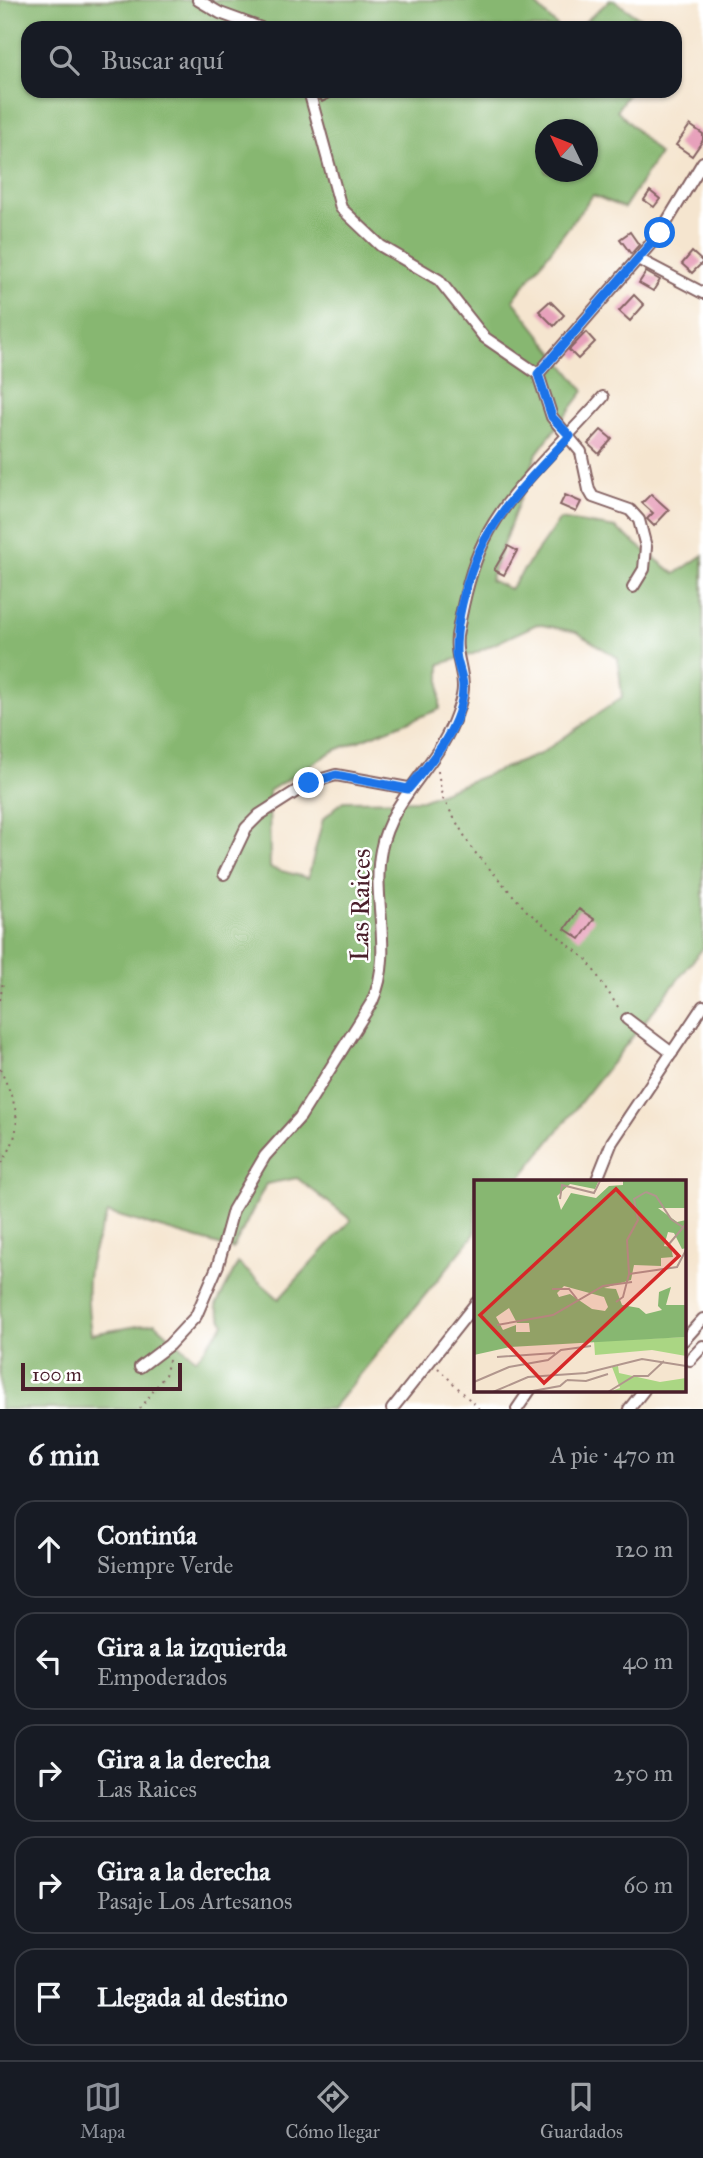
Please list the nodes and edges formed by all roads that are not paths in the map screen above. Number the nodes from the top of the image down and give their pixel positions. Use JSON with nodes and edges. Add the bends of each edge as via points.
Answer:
{"nodes":[{"id":1,"x":198,"y":0,"type":"edge"},
{"id":2,"x":242,"y":21,"type":"edge"},
{"id":3,"x":311,"y":98,"type":"edge"},
{"id":4,"x":703,"y":162,"type":"edge"},
{"id":5,"x":638,"y":259,"type":"junction"},
{"id":6,"x":703,"y":293,"type":"edge"},
{"id":7,"x":538,"y":374,"type":"junction"},
{"id":8,"x":603,"y":397,"type":"dead end"},
{"id":9,"x":570,"y":436,"type":"junction"},
{"id":10,"x":633,"y":587,"type":"dead end"},
{"id":11,"x":408,"y":789,"type":"junction"},
{"id":12,"x":224,"y":874,"type":"dead end"},
{"id":13,"x":703,"y":1006,"type":"edge"},
{"id":14,"x":627,"y":1019,"type":"road end"},
{"id":15,"x":672,"y":1053,"type":"junction"},
{"id":16,"x":596,"y":1180,"type":"edge"},
{"id":17,"x":474,"y":1304,"type":"edge"},
{"id":18,"x":703,"y":1319,"type":"edge"},
{"id":19,"x":686,"y":1338,"type":"edge"},
{"id":20,"x":703,"y":1346,"type":"edge"},
{"id":21,"x":691,"y":1360,"type":"dead end"},
{"id":22,"x":140,"y":1367,"type":"dead end"},
{"id":23,"x":529,"y":1392,"type":"edge"},
{"id":24,"x":642,"y":1392,"type":"edge"},
{"id":25,"x":392,"y":1409,"type":"edge"},
{"id":26,"x":517,"y":1409,"type":"edge"},
{"id":27,"x":629,"y":1409,"type":"edge"}],
"edges":[{"from":1,"to":2,"type":"street"},
{"from":3,"to":7,"type":"street","via":[[341,208],[381,246],[439,280],[484,337]]},
{"from":4,"to":5,"type":"street","via":[[660,233]]},
{"from":5,"to":6,"type":"street"},
{"from":5,"to":7,"type":"street"},
{"from":7,"to":9,"type":"street","via":[[552,417]]},
{"from":8,"to":9,"type":"street","name":"Las Raices"},
{"from":9,"to":10,"type":"street","via":[[581,452],[593,497],[629,510],[639,520],[646,547],[644,569]]},
{"from":9,"to":11,"type":"street","name":"Las Raices","via":[[502,510],[480,550],[457,634],[463,687],[460,701],[436,757]]},
{"from":11,"to":12,"type":"street","via":[[336,775],[309,783],[258,815],[246,828]]},
{"from":11,"to":22,"type":"street","name":"Las Raices","via":[[386,828],[380,854],[380,984],[317,1091],[265,1156],[233,1210],[218,1265],[196,1317]]},
{"from":13,"to":15,"type":"street"},
{"from":14,"to":15,"type":"street"},
{"from":15,"to":16,"type":"street","via":[[612,1142]]},
{"from":17,"to":25,"type":"street"},
{"from":18,"to":19,"type":"street"},
{"from":20,"to":21,"type":"street"},
{"from":23,"to":26,"type":"street"},
{"from":24,"to":27,"type":"street"}]}
